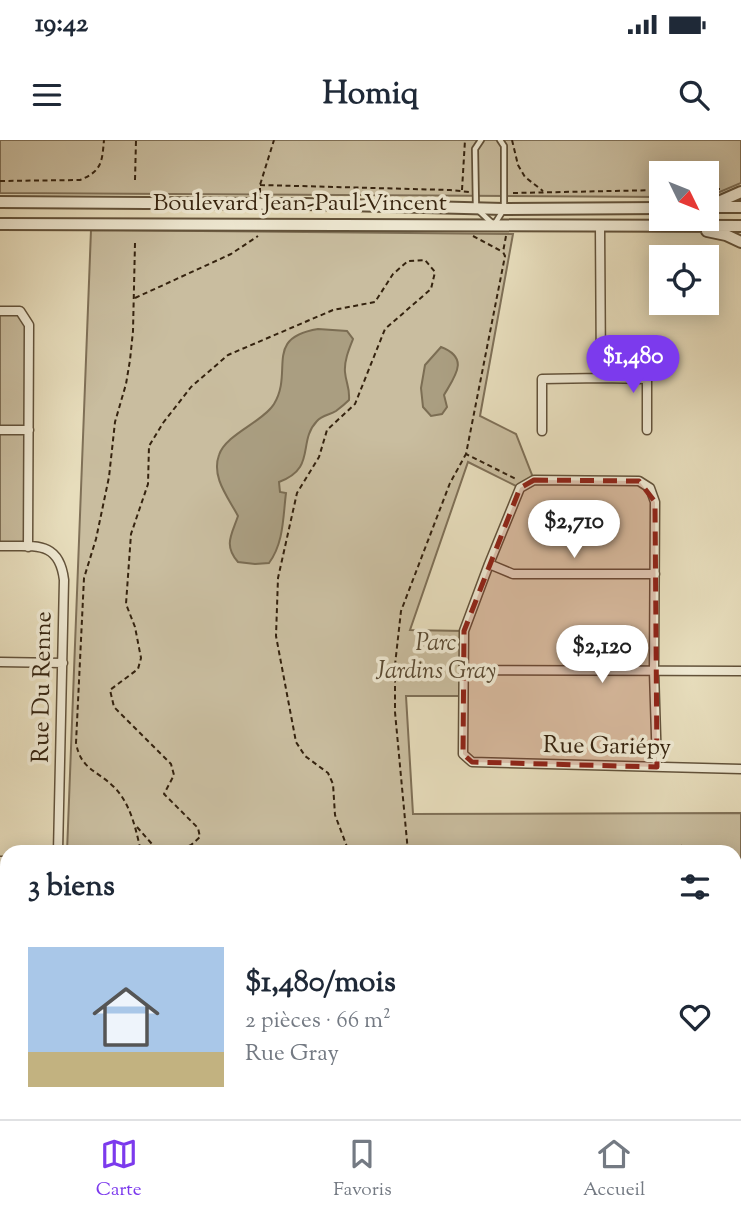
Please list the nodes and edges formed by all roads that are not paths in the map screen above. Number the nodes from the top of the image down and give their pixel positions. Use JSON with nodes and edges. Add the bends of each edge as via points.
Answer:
{"nodes":[{"id":1,"x":481,"y":140,"type":"edge"},
{"id":2,"x":500,"y":140,"type":"edge"},
{"id":3,"x":741,"y":192,"type":"edge"},
{"id":4,"x":0,"y":202,"type":"edge"},
{"id":5,"x":719,"y":202,"type":"edge"},
{"id":6,"x":476,"y":203,"type":"junction"},
{"id":7,"x":504,"y":203,"type":"junction"},
{"id":8,"x":719,"y":207,"type":"edge"},
{"id":9,"x":741,"y":207,"type":"edge"},
{"id":10,"x":600,"y":208,"type":"junction"},
{"id":11,"x":649,"y":208,"type":"edge"},
{"id":12,"x":0,"y":224,"type":"edge"},
{"id":13,"x":494,"y":225,"type":"junction"},
{"id":14,"x":600,"y":226,"type":"junction"},
{"id":15,"x":649,"y":226,"type":"edge"},
{"id":16,"x":719,"y":226,"type":"edge"},
{"id":17,"x":741,"y":226,"type":"edge"},
{"id":18,"x":709,"y":231,"type":"edge"},
{"id":19,"x":741,"y":242,"type":"edge"},
{"id":20,"x":0,"y":311,"type":"edge"},
{"id":21,"x":601,"y":378,"type":"junction"},
{"id":22,"x":0,"y":430,"type":"edge"},
{"id":23,"x":29,"y":430,"type":"junction"},
{"id":24,"x":647,"y":430,"type":"dead end"},
{"id":25,"x":542,"y":431,"type":"dead end"},
{"id":26,"x":0,"y":546,"type":"edge"},
{"id":27,"x":28,"y":547,"type":"junction"},
{"id":28,"x":488,"y":564,"type":"junction"},
{"id":29,"x":655,"y":574,"type":"junction"},
{"id":30,"x":0,"y":663,"type":"edge"},
{"id":31,"x":63,"y":663,"type":"junction"},
{"id":32,"x":463,"y":670,"type":"junction"},
{"id":33,"x":654,"y":671,"type":"junction"},
{"id":34,"x":741,"y":671,"type":"edge"},
{"id":35,"x":657,"y":767,"type":"junction"},
{"id":36,"x":741,"y":769,"type":"edge"},
{"id":37,"x":58,"y":845,"type":"edge"}],
"edges":[{"from":1,"to":6,"type":"lane","via":[[475,149]]},
{"from":2,"to":7,"type":"lane","via":[[504,146]]},
{"from":3,"to":5,"type":"street"},
{"from":4,"to":6,"type":"street","name":"Boulevard Jean-Paul-Vincent"},
{"from":6,"to":7,"type":"street","name":"Boulevard Jean-Paul-Vincent"},
{"from":6,"to":13,"type":"lane"},
{"from":7,"to":10,"type":"street","name":"Boulevard Jean-Paul-Vincent"},
{"from":7,"to":13,"type":"lane"},
{"from":8,"to":9,"type":"street"},
{"from":10,"to":11,"type":"street","name":"Boulevard Jean-Paul-Vincent"},
{"from":10,"to":14,"type":"street"},
{"from":12,"to":13,"type":"street","name":"Boulevard Jean-Paul-Vincent"},
{"from":13,"to":14,"type":"street","name":"Boulevard Jean-Paul-Vincent"},
{"from":14,"to":15,"type":"street","name":"Boulevard Jean-Paul-Vincent"},
{"from":14,"to":21,"type":"street"},
{"from":16,"to":17,"type":"street","name":"Boulevard Jean-Paul-Vincent"},
{"from":18,"to":19,"type":"street"},
{"from":20,"to":23,"type":"street","via":[[20,312],[29,326]]},
{"from":21,"to":24,"type":"street","via":[[647,379]]},
{"from":21,"to":25,"type":"street","via":[[542,379]]},
{"from":22,"to":23,"type":"street"},
{"from":23,"to":27,"type":"street"},
{"from":26,"to":27,"type":"street","name":"Rue Du Renne"},
{"from":27,"to":31,"type":"street","name":"Rue Du Renne","via":[[43,547],[62,565]]},
{"from":28,"to":29,"type":"street","via":[[513,574]]},
{"from":28,"to":29,"type":"street","via":[[520,488],[526,484],[534,480],[639,481],[650,488],[655,502]]},
{"from":28,"to":32,"type":"street","via":[[464,631]]},
{"from":29,"to":33,"type":"street"},
{"from":30,"to":31,"type":"street"},
{"from":31,"to":37,"type":"street","name":"Rue Du Renne"},
{"from":32,"to":33,"type":"street"},
{"from":32,"to":35,"type":"street","name":"Rue Gariépy","via":[[463,754],[471,762]]},
{"from":33,"to":34,"type":"street"},
{"from":33,"to":35,"type":"street"},
{"from":35,"to":36,"type":"street","name":"Rue Gariépy"}]}
